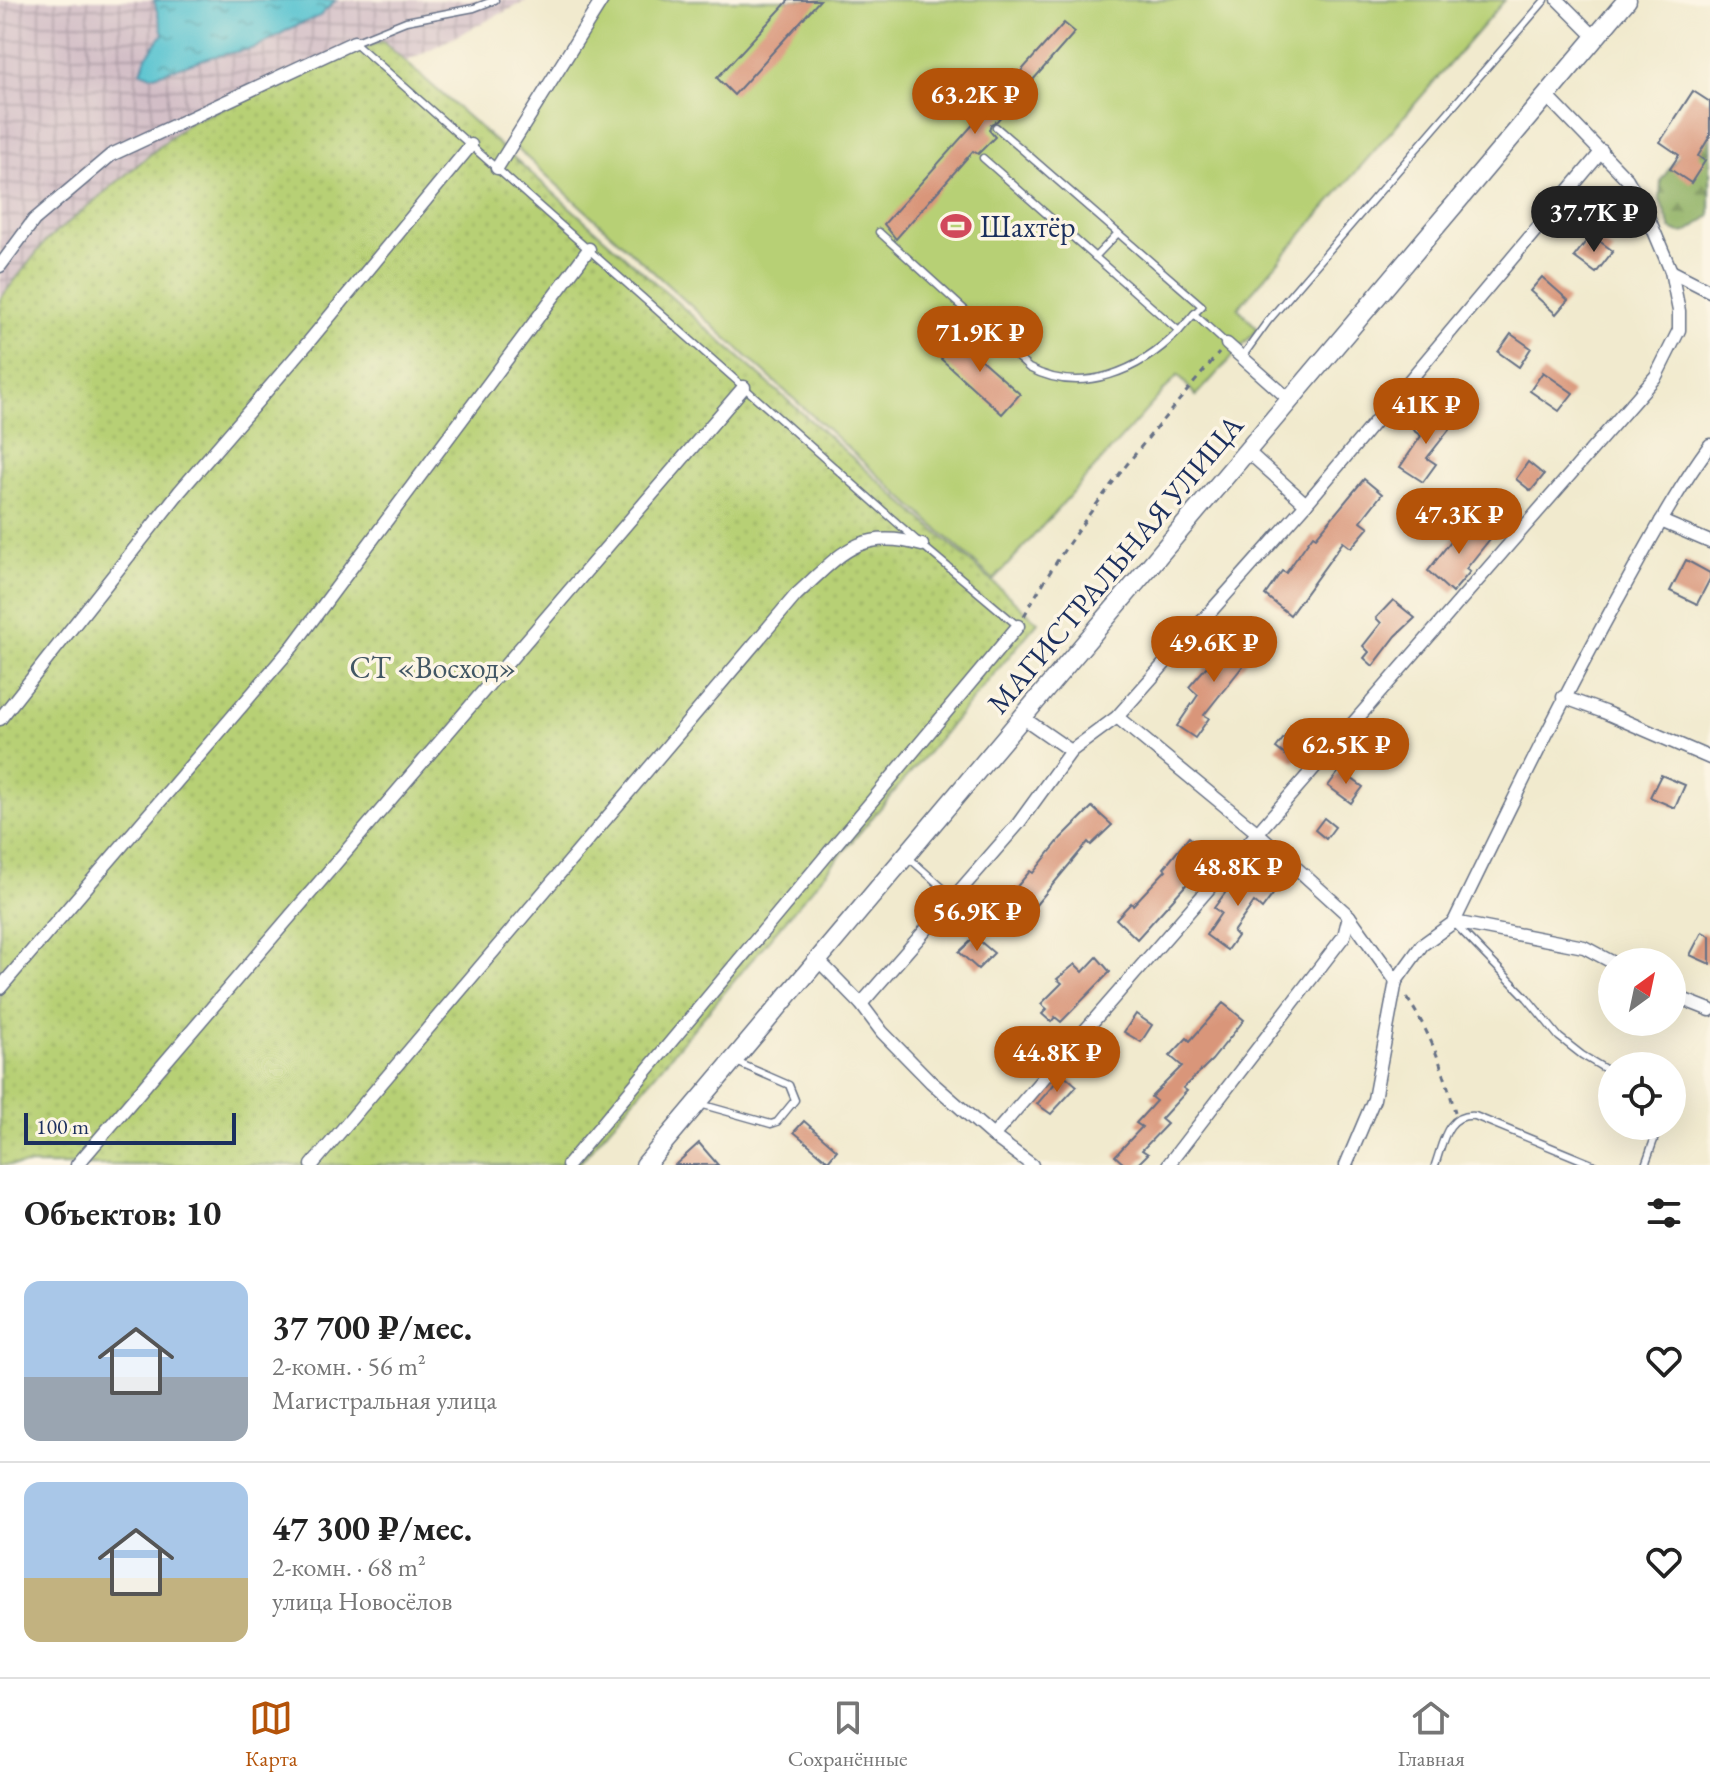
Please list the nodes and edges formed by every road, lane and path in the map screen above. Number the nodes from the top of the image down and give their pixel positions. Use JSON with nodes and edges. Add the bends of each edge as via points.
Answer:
{"nodes":[{"id":1,"x":495,"y":0,"type":"edge"},
{"id":2,"x":602,"y":0,"type":"edge"},
{"id":3,"x":1545,"y":0,"type":"edge"},
{"id":4,"x":1558,"y":0,"type":"edge"},
{"id":5,"x":1627,"y":0,"type":"edge"},
{"id":6,"x":1595,"y":37,"type":"junction"},
{"id":7,"x":354,"y":42,"type":"junction"},
{"id":8,"x":1548,"y":97,"type":"junction"},
{"id":9,"x":996,"y":127,"type":"dead end"},
{"id":10,"x":471,"y":145,"type":"junction"},
{"id":11,"x":1602,"y":151,"type":"junction"},
{"id":12,"x":983,"y":158,"type":"dead end"},
{"id":13,"x":497,"y":168,"type":"junction"},
{"id":14,"x":879,"y":232,"type":"dead end"},
{"id":15,"x":1118,"y":233,"type":"junction"},
{"id":16,"x":589,"y":249,"type":"junction"},
{"id":17,"x":1095,"y":257,"type":"junction"},
{"id":18,"x":0,"y":266,"type":"edge"},
{"id":19,"x":1671,"y":271,"type":"junction"},
{"id":20,"x":1710,"y":291,"type":"edge"},
{"id":21,"x":1194,"y":314,"type":"junction"},
{"id":22,"x":1179,"y":331,"type":"junction"},
{"id":23,"x":1227,"y":344,"type":"junction"},
{"id":24,"x":1242,"y":357,"type":"junction"},
{"id":25,"x":744,"y":387,"type":"junction"},
{"id":26,"x":1290,"y":400,"type":"junction"},
{"id":27,"x":1710,"y":445,"type":"edge"},
{"id":28,"x":1247,"y":451,"type":"junction"},
{"id":29,"x":1306,"y":504,"type":"junction"},
{"id":30,"x":1661,"y":521,"type":"junction"},
{"id":31,"x":1710,"y":542,"type":"edge"},
{"id":32,"x":922,"y":545,"type":"junction"},
{"id":33,"x":1018,"y":626,"type":"junction"},
{"id":34,"x":1563,"y":697,"type":"junction"},
{"id":35,"x":1022,"y":717,"type":"junction"},
{"id":36,"x":1117,"y":717,"type":"junction"},
{"id":37,"x":0,"y":719,"type":"edge"},
{"id":38,"x":1071,"y":751,"type":"junction"},
{"id":39,"x":1710,"y":758,"type":"edge"},
{"id":40,"x":1259,"y":834,"type":"junction"},
{"id":41,"x":906,"y":854,"type":"junction"},
{"id":42,"x":953,"y":897,"type":"junction"},
{"id":43,"x":1349,"y":916,"type":"junction"},
{"id":44,"x":1454,"y":922,"type":"junction"},
{"id":45,"x":1598,"y":954,"type":"edge"},
{"id":46,"x":817,"y":959,"type":"junction"},
{"id":47,"x":1396,"y":981,"type":"junction"},
{"id":48,"x":0,"y":988,"type":"edge"},
{"id":49,"x":1686,"y":1001,"type":"edge"},
{"id":50,"x":861,"y":1004,"type":"junction"},
{"id":51,"x":1710,"y":1010,"type":"edge"},
{"id":52,"x":732,"y":1061,"type":"junction"},
{"id":53,"x":1598,"y":1065,"type":"edge"},
{"id":54,"x":697,"y":1103,"type":"junction"},
{"id":55,"x":1456,"y":1118,"type":"junction"},
{"id":56,"x":993,"y":1136,"type":"junction"},
{"id":57,"x":1654,"y":1140,"type":"edge"},
{"id":58,"x":77,"y":1165,"type":"edge"},
{"id":59,"x":312,"y":1165,"type":"edge"},
{"id":60,"x":568,"y":1165,"type":"edge"},
{"id":61,"x":645,"y":1165,"type":"edge"},
{"id":62,"x":1032,"y":1165,"type":"edge"},
{"id":63,"x":1168,"y":1165,"type":"edge"},
{"id":64,"x":1346,"y":1165,"type":"edge"},
{"id":65,"x":1435,"y":1165,"type":"edge"},
{"id":66,"x":1594,"y":1165,"type":"edge"},
{"id":67,"x":1645,"y":1165,"type":"edge"}],
"edges":[{"from":1,"to":7,"type":"lane","via":[[406,21]]},
{"from":2,"to":13,"type":"street"},
{"from":3,"to":24,"type":"lane"},
{"from":4,"to":6,"type":"street"},
{"from":5,"to":6,"type":"main road","name":"МАГИСТРАЛЬНАЯ УЛИЦА"},
{"from":6,"to":8,"type":"main road","name":"МАГИСТРАЛЬНАЯ УЛИЦА"},
{"from":7,"to":10,"type":"lane"},
{"from":7,"to":18,"type":"street","via":[[111,155],[34,220]]},
{"from":8,"to":11,"type":"street"},
{"from":8,"to":26,"type":"main road","name":"МАГИСТРАЛЬНАЯ УЛИЦА"},
{"from":9,"to":15,"type":"lane"},
{"from":10,"to":13,"type":"lane"},
{"from":10,"to":37,"type":"street","via":[[180,491]]},
{"from":11,"to":19,"type":"street","via":[[1646,212]]},
{"from":11,"to":29,"type":"street"},
{"from":12,"to":17,"type":"lane"},
{"from":13,"to":16,"type":"lane"},
{"from":14,"to":22,"type":"lane","via":[[1029,368],[1046,377],[1090,378],[1133,367]]},
{"from":15,"to":17,"type":"lane"},
{"from":15,"to":21,"type":"lane","via":[[1202,306]]},
{"from":16,"to":25,"type":"lane"},
{"from":16,"to":48,"type":"street","via":[[293,646]]},
{"from":17,"to":22,"type":"lane"},
{"from":19,"to":20,"type":"street"},
{"from":19,"to":40,"type":"street","via":[[1679,330],[1656,376]]},
{"from":21,"to":22,"type":"lane"},
{"from":21,"to":23,"type":"lane"},
{"from":23,"to":24,"type":"street"},
{"from":23,"to":33,"type":"path","via":[[1097,502]]},
{"from":24,"to":26,"type":"street"},
{"from":25,"to":32,"type":"lane"},
{"from":25,"to":58,"type":"street"},
{"from":26,"to":28,"type":"main road","name":"МАГИСТРАЛЬНАЯ УЛИЦА"},
{"from":27,"to":30,"type":"street"},
{"from":28,"to":29,"type":"street"},
{"from":28,"to":35,"type":"main road","name":"МАГИСТРАЛЬНАЯ УЛИЦА"},
{"from":29,"to":36,"type":"street"},
{"from":30,"to":31,"type":"street"},
{"from":30,"to":34,"type":"street"},
{"from":32,"to":33,"type":"lane"},
{"from":32,"to":59,"type":"street","via":[[889,538],[860,543],[796,595]]},
{"from":33,"to":60,"type":"street"},
{"from":34,"to":39,"type":"street"},
{"from":34,"to":44,"type":"street"},
{"from":35,"to":38,"type":"street"},
{"from":35,"to":41,"type":"main road","name":"МАГИСТРАЛЬНАЯ УЛИЦА"},
{"from":36,"to":38,"type":"street"},
{"from":36,"to":40,"type":"street"},
{"from":38,"to":42,"type":"street","via":[[1018,824]]},
{"from":40,"to":43,"type":"street"},
{"from":40,"to":56,"type":"street"},
{"from":41,"to":42,"type":"lane"},
{"from":41,"to":46,"type":"main road","name":"МАГИСТРАЛЬНАЯ УЛИЦА"},
{"from":42,"to":50,"type":"street"},
{"from":43,"to":47,"type":"street"},
{"from":43,"to":63,"type":"street","via":[[1344,936]]},
{"from":44,"to":45,"type":"street","via":[[1584,947]]},
{"from":44,"to":47,"type":"street","via":[[1422,945]]},
{"from":44,"to":53,"type":"lane","via":[[1559,1037]]},
{"from":46,"to":50,"type":"street"},
{"from":46,"to":52,"type":"main road","name":"МАГИСТРАЛЬНАЯ УЛИЦА"},
{"from":47,"to":55,"type":"path","via":[[1425,1025]]},
{"from":47,"to":64,"type":"street","via":[[1374,1099]]},
{"from":49,"to":51,"type":"street"},
{"from":50,"to":56,"type":"street","via":[[931,1082]]},
{"from":52,"to":54,"type":"main road","name":"МАГИСТРАЛЬНАЯ УЛИЦА"},
{"from":52,"to":54,"type":"lane","via":[[789,1085],[795,1100],[771,1124]]},
{"from":54,"to":61,"type":"main road","name":"МАГИСТРАЛЬНАЯ УЛИЦА"},
{"from":55,"to":65,"type":"lane"},
{"from":55,"to":66,"type":"lane","via":[[1475,1116]]},
{"from":56,"to":62,"type":"street"},
{"from":57,"to":67,"type":"lane"}]}
